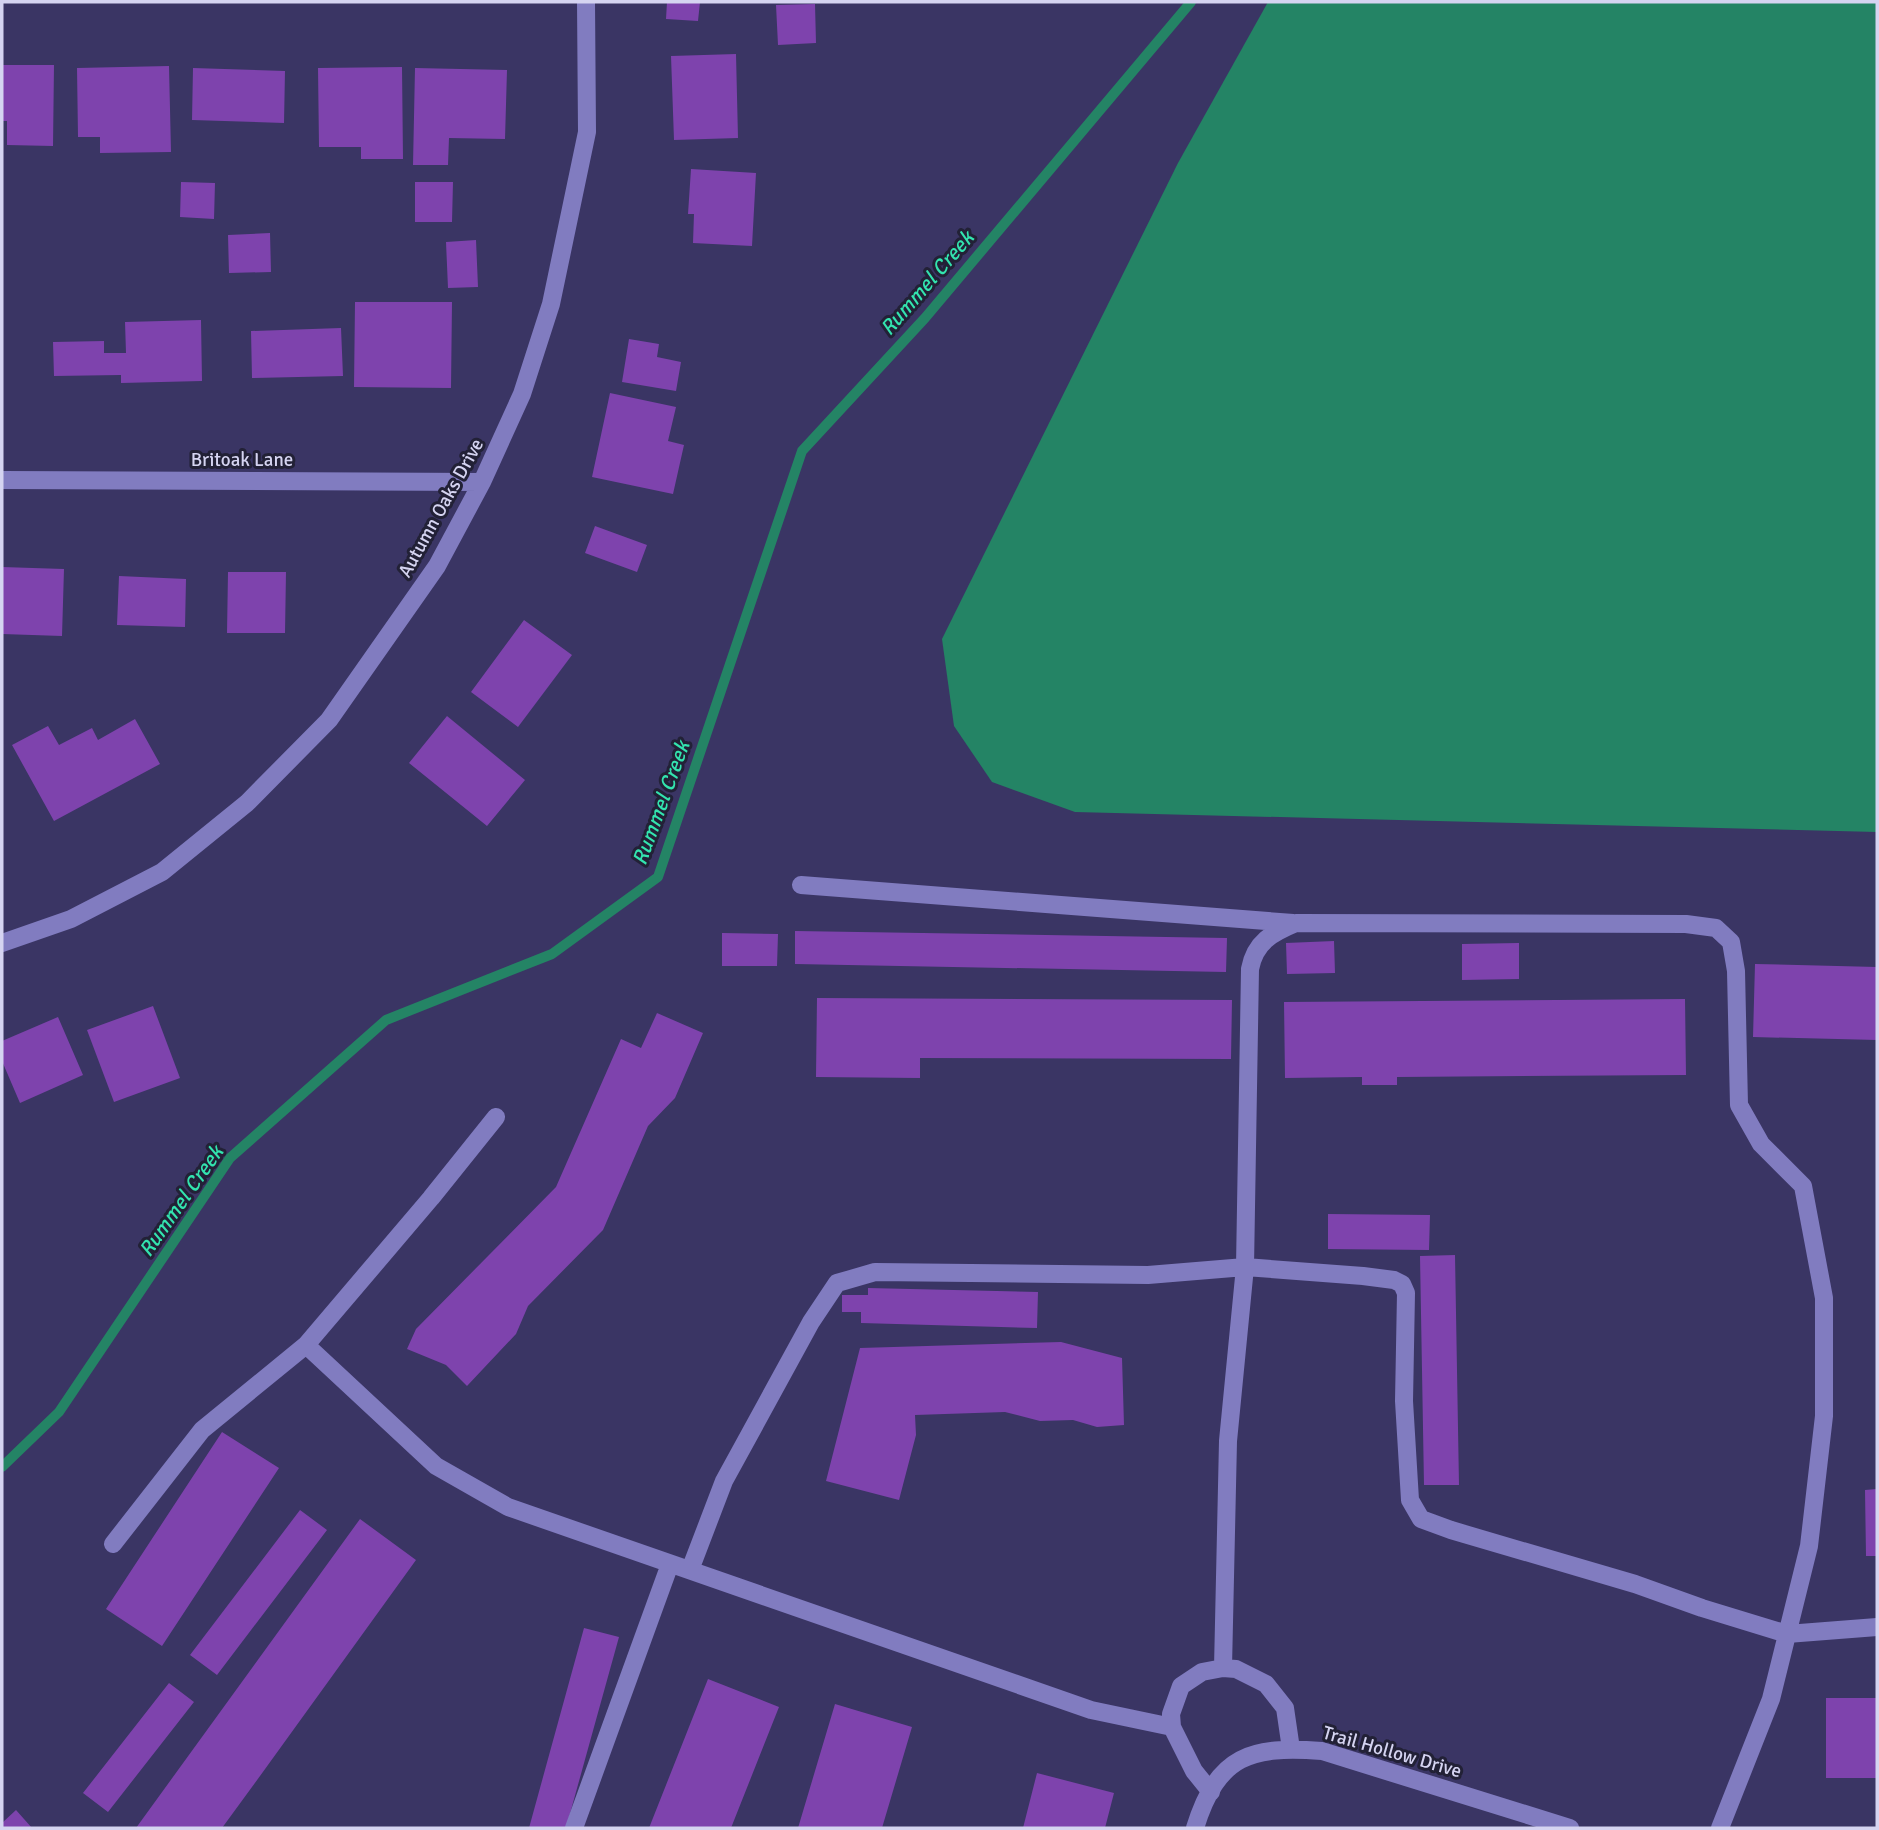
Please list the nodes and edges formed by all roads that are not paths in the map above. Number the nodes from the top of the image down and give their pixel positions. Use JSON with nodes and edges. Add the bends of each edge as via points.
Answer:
{"nodes":[{"id":1,"x":586,"y":2,"type":"edge"},
{"id":2,"x":2,"y":480,"type":"edge"},
{"id":3,"x":482,"y":482,"type":"junction"},
{"id":4,"x":801,"y":886,"type":"dead end"},
{"id":5,"x":1296,"y":923,"type":"junction"},
{"id":6,"x":2,"y":943,"type":"edge"},
{"id":7,"x":496,"y":1117,"type":"dead end"},
{"id":8,"x":1245,"y":1267,"type":"junction"},
{"id":9,"x":306,"y":1345,"type":"junction"},
{"id":10,"x":113,"y":1544,"type":"dead end"},
{"id":11,"x":670,"y":1564,"type":"junction"},
{"id":12,"x":690,"y":1570,"type":"junction"},
{"id":13,"x":1877,"y":1627,"type":"edge"},
{"id":14,"x":1787,"y":1634,"type":"junction"},
{"id":15,"x":1223,"y":1668,"type":"junction"},
{"id":16,"x":1172,"y":1727,"type":"junction"},
{"id":17,"x":1292,"y":1749,"type":"junction"},
{"id":18,"x":1211,"y":1791,"type":"junction"},
{"id":19,"x":574,"y":1828,"type":"edge"},
{"id":20,"x":1195,"y":1828,"type":"edge"},
{"id":21,"x":1570,"y":1828,"type":"edge"},
{"id":22,"x":1720,"y":1828,"type":"edge"}],
"edges":[{"from":1,"to":3,"type":"street","name":"Autumn Oaks Drive","via":[[587,132],[551,304],[522,394]]},
{"from":2,"to":3,"type":"street","name":"Britoak Lane"},
{"from":3,"to":6,"type":"street","name":"Autumn Oaks Drive","via":[[437,566],[329,720],[247,803],[162,872],[72,919]]},
{"from":4,"to":5,"type":"street"},
{"from":5,"to":8,"type":"street","via":[[1273,932],[1253,954],[1250,969]]},
{"from":5,"to":14,"type":"street","via":[[1686,924],[1716,928],[1731,942],[1736,971],[1739,1105],[1761,1144],[1803,1186],[1824,1298],[1824,1416],[1809,1546]]},
{"from":7,"to":9,"type":"street"},
{"from":8,"to":12,"type":"street","via":[[1148,1275],[875,1272],[836,1283],[724,1481]]},
{"from":8,"to":14,"type":"street","via":[[1363,1276],[1402,1284],[1406,1293],[1404,1401],[1409,1500],[1421,1519]]},
{"from":8,"to":15,"type":"street","via":[[1228,1441]]},
{"from":9,"to":10,"type":"street","via":[[202,1430]]},
{"from":9,"to":11,"type":"street","via":[[436,1466],[508,1507]]},
{"from":11,"to":12,"type":"street"},
{"from":11,"to":19,"type":"street"},
{"from":12,"to":16,"type":"street","via":[[1091,1710]]},
{"from":13,"to":14,"type":"street"},
{"from":14,"to":22,"type":"street","via":[[1771,1699]]},
{"from":15,"to":16,"type":"street","via":[[1202,1672],[1181,1686],[1171,1714]]},
{"from":15,"to":17,"type":"street","via":[[1236,1669],[1266,1684],[1285,1708]]},
{"from":16,"to":18,"type":"street","via":[[1194,1771]]},
{"from":17,"to":18,"type":"street","name":"Trail Hollow Drive","via":[[1256,1752],[1237,1761]]},
{"from":17,"to":21,"type":"street","name":"Trail Hollow Drive","via":[[1322,1751]]},
{"from":18,"to":20,"type":"street","name":"Trail Hollow Drive"}]}
